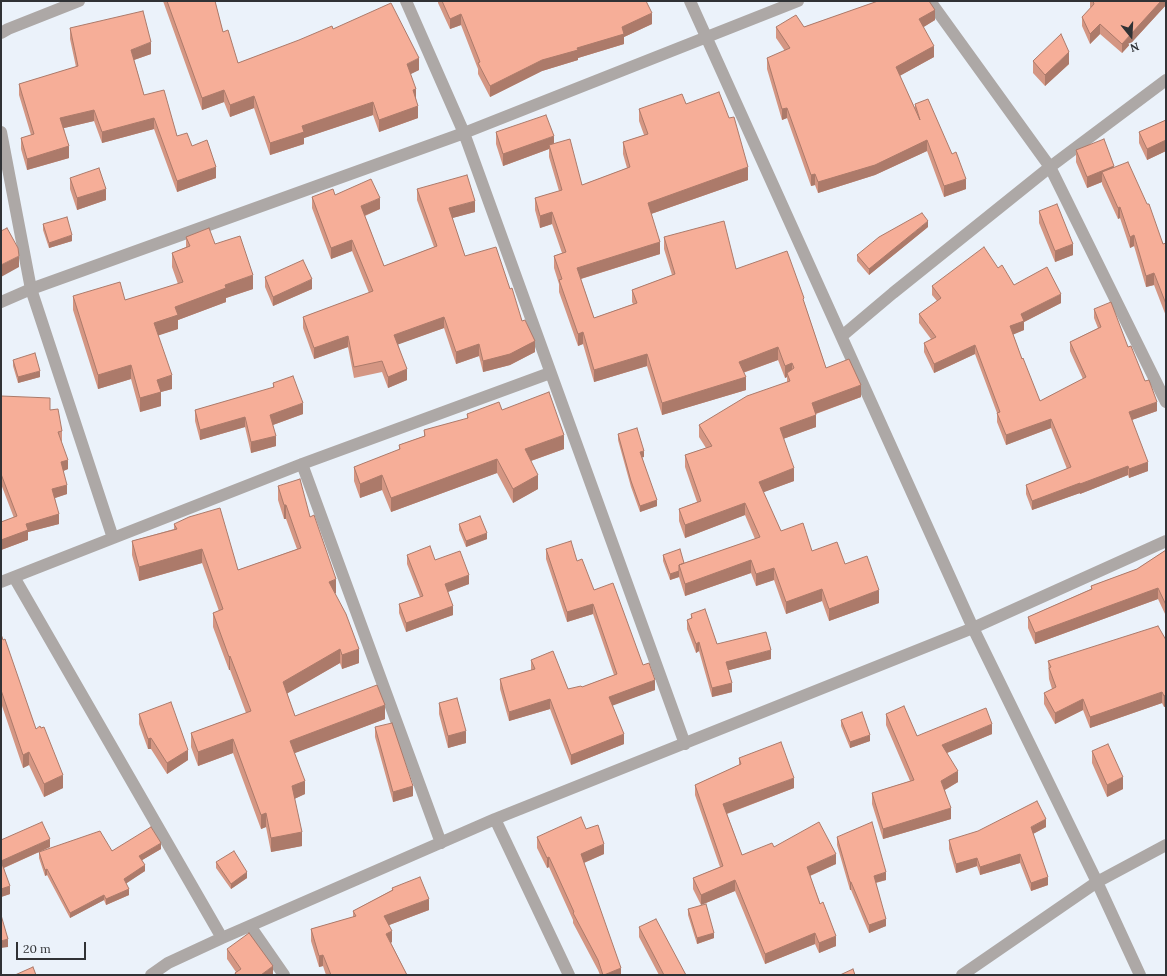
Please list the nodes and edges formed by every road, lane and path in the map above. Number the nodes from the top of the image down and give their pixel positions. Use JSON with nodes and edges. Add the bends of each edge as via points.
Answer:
{"nodes":[{"id":1,"x":79,"y":1,"type":"edge"},
{"id":2,"x":406,"y":1,"type":"edge"},
{"id":3,"x":690,"y":1,"type":"edge"},
{"id":4,"x":798,"y":1,"type":"edge"},
{"id":5,"x":930,"y":1,"type":"edge"},
{"id":6,"x":1,"y":33,"type":"edge"},
{"id":7,"x":706,"y":37,"type":"junction"},
{"id":8,"x":1166,"y":80,"type":"edge"},
{"id":9,"x":1,"y":132,"type":"edge"},
{"id":10,"x":464,"y":133,"type":"junction"},
{"id":11,"x":1050,"y":167,"type":"junction"},
{"id":12,"x":31,"y":289,"type":"junction"},
{"id":13,"x":1,"y":302,"type":"edge"},
{"id":14,"x":842,"y":336,"type":"junction"},
{"id":15,"x":550,"y":373,"type":"junction"},
{"id":16,"x":1166,"y":402,"type":"edge"},
{"id":17,"x":302,"y":464,"type":"junction"},
{"id":18,"x":113,"y":538,"type":"junction"},
{"id":19,"x":1166,"y":541,"type":"edge"},
{"id":20,"x":14,"y":577,"type":"junction"},
{"id":21,"x":1,"y":582,"type":"edge"},
{"id":22,"x":973,"y":628,"type":"junction"},
{"id":23,"x":685,"y":744,"type":"junction"},
{"id":24,"x":495,"y":819,"type":"junction"},
{"id":25,"x":440,"y":843,"type":"junction"},
{"id":26,"x":1166,"y":845,"type":"edge"},
{"id":27,"x":1097,"y":882,"type":"junction"},
{"id":28,"x":250,"y":926,"type":"junction"},
{"id":29,"x":222,"y":938,"type":"junction"},
{"id":30,"x":151,"y":975,"type":"edge"},
{"id":31,"x":284,"y":975,"type":"edge"},
{"id":32,"x":569,"y":975,"type":"edge"},
{"id":33,"x":962,"y":975,"type":"edge"},
{"id":34,"x":1140,"y":975,"type":"edge"}],
"edges":[{"from":1,"to":6,"type":"street"},
{"from":2,"to":10,"type":"street"},
{"from":3,"to":7,"type":"street"},
{"from":4,"to":7,"type":"street"},
{"from":5,"to":11,"type":"street"},
{"from":7,"to":10,"type":"street"},
{"from":7,"to":14,"type":"street"},
{"from":8,"to":11,"type":"street"},
{"from":9,"to":12,"type":"street"},
{"from":10,"to":12,"type":"street"},
{"from":10,"to":15,"type":"street"},
{"from":11,"to":14,"type":"street"},
{"from":11,"to":16,"type":"street"},
{"from":12,"to":13,"type":"street"},
{"from":12,"to":18,"type":"street"},
{"from":14,"to":22,"type":"street"},
{"from":15,"to":17,"type":"street"},
{"from":15,"to":23,"type":"street"},
{"from":17,"to":18,"type":"street"},
{"from":17,"to":25,"type":"street"},
{"from":18,"to":20,"type":"street"},
{"from":19,"to":22,"type":"street"},
{"from":20,"to":21,"type":"street"},
{"from":20,"to":29,"type":"street"},
{"from":22,"to":23,"type":"street"},
{"from":22,"to":27,"type":"street"},
{"from":23,"to":24,"type":"street"},
{"from":24,"to":25,"type":"street"},
{"from":24,"to":32,"type":"street"},
{"from":25,"to":28,"type":"street"},
{"from":26,"to":27,"type":"street"},
{"from":27,"to":33,"type":"street"},
{"from":27,"to":34,"type":"street"},
{"from":28,"to":29,"type":"street"},
{"from":28,"to":31,"type":"street"},
{"from":29,"to":30,"type":"street","via":[[168,963]]}]}
